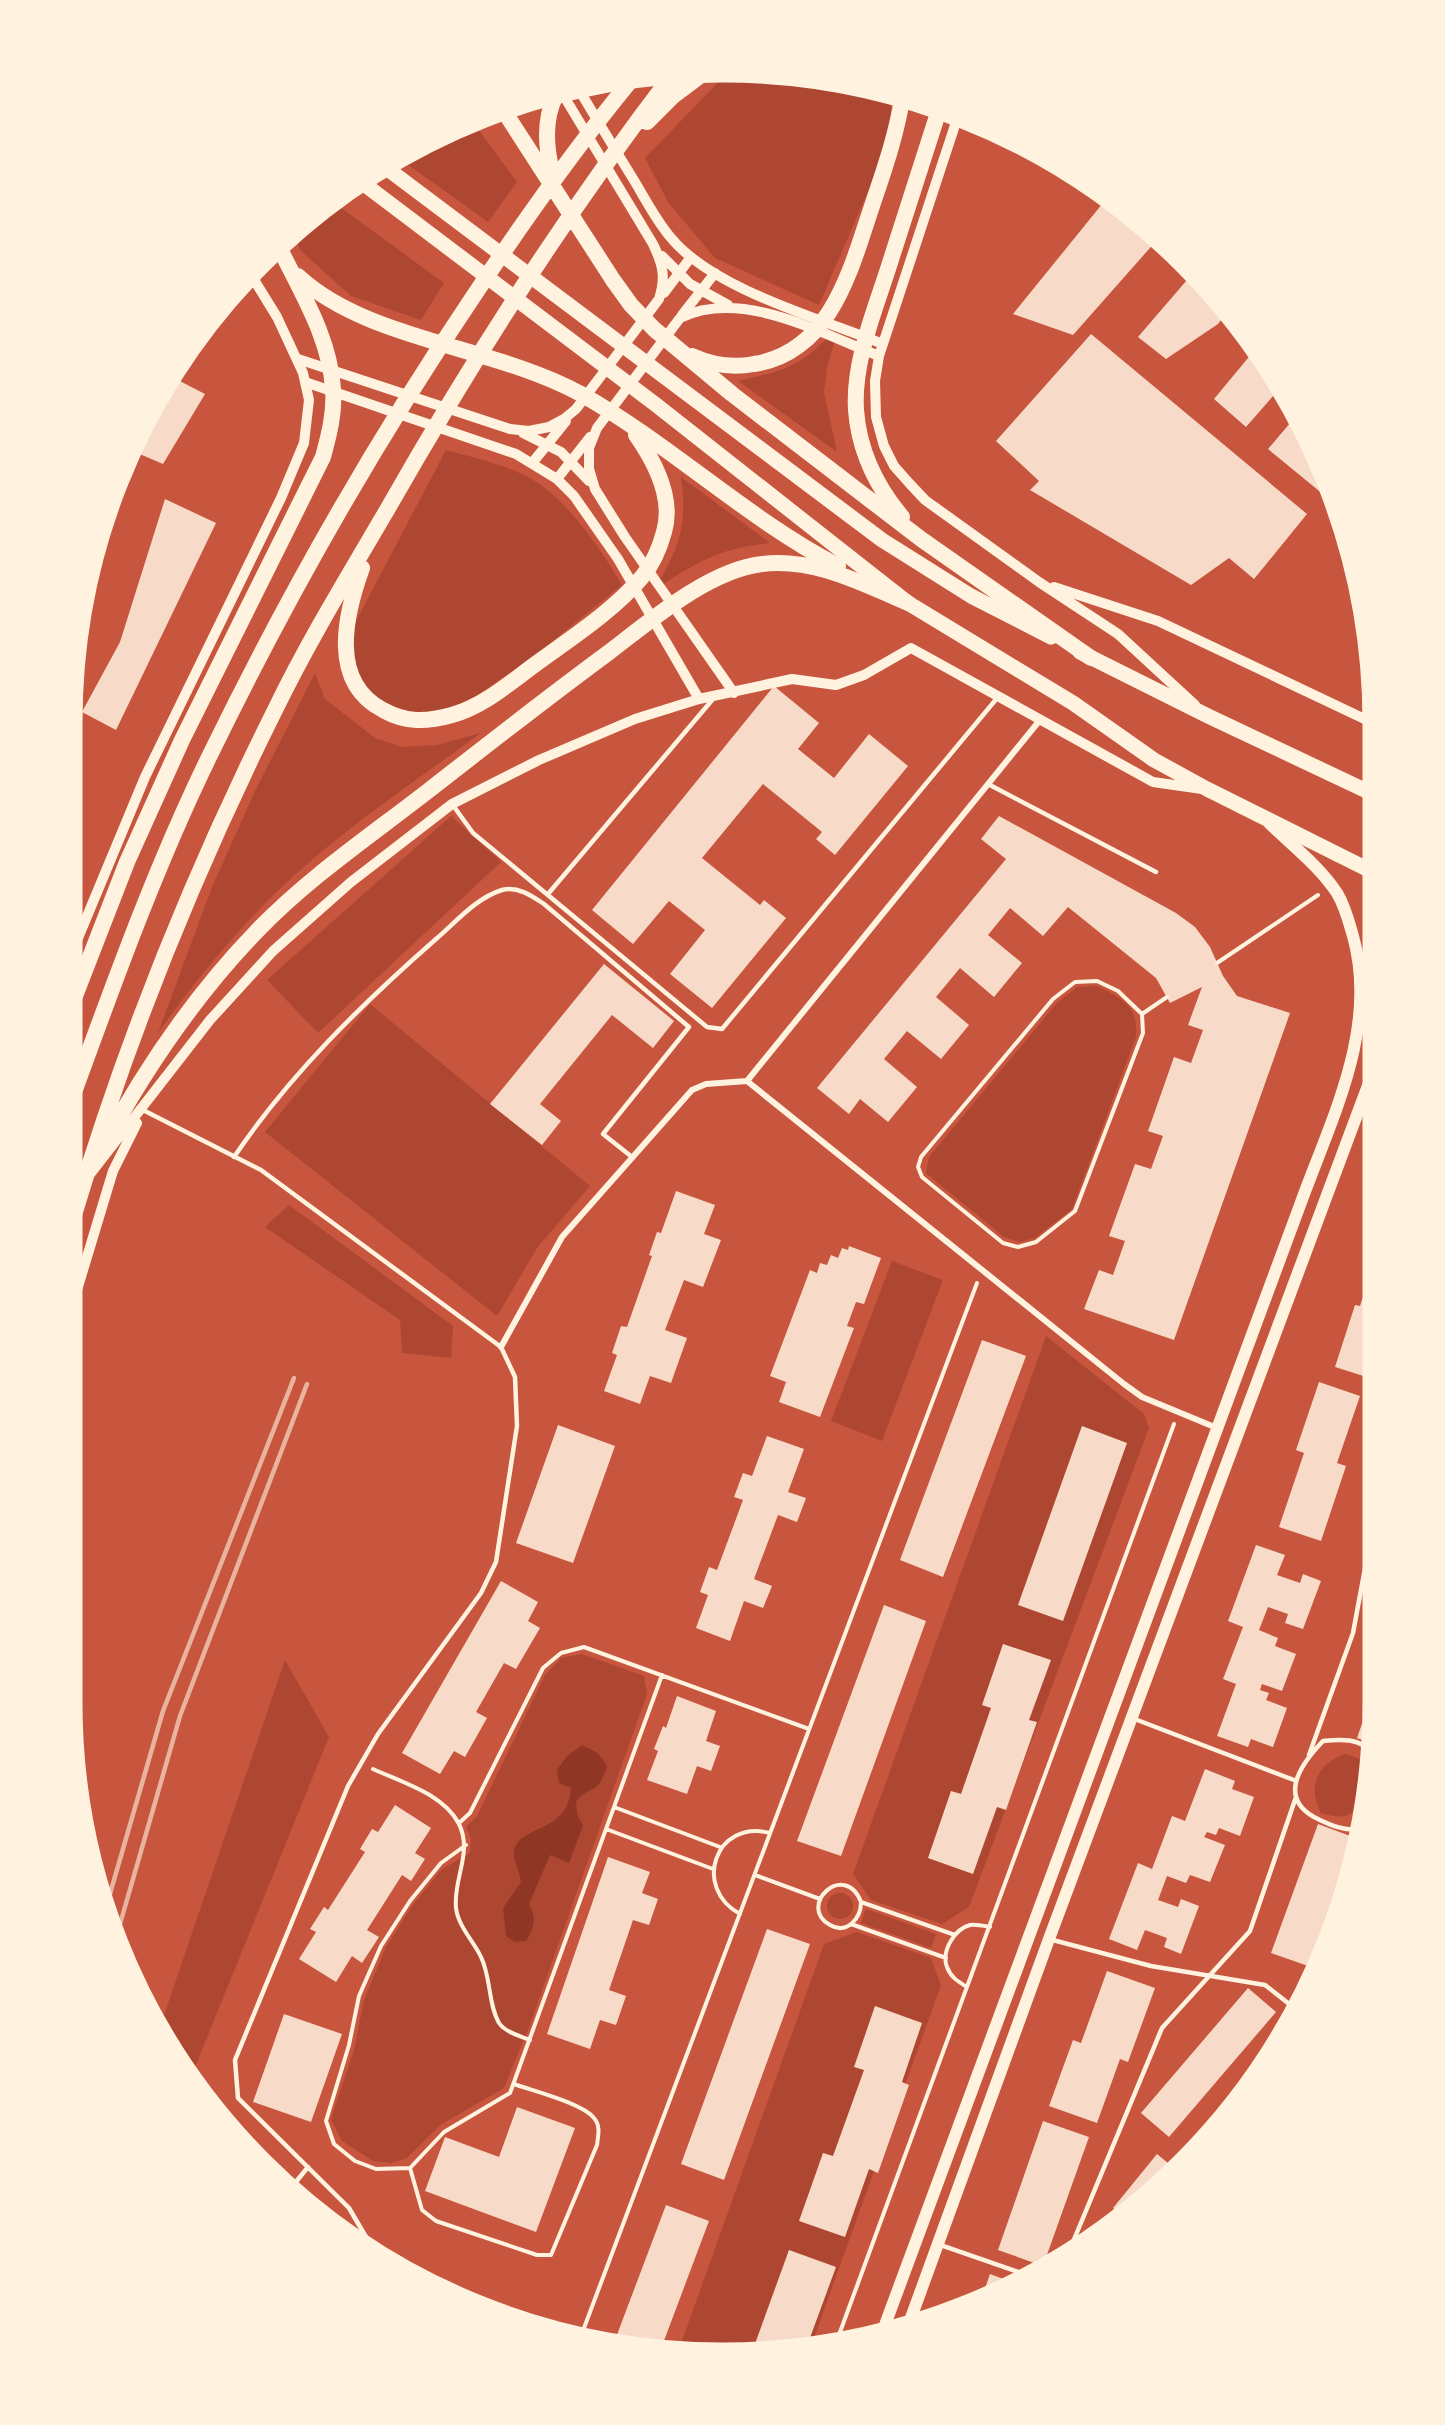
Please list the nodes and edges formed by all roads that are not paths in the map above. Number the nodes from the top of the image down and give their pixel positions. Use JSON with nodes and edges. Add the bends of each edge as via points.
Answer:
{"nodes":[{"id":1,"x":692,"y":82,"type":"edge"},
{"id":2,"x":666,"y":83,"type":"edge"},
{"id":3,"x":626,"y":88,"type":"edge"},
{"id":4,"x":583,"y":96,"type":"edge"},
{"id":5,"x":564,"y":101,"type":"edge"},
{"id":6,"x":552,"y":104,"type":"edge"},
{"id":7,"x":900,"y":106,"type":"edge"},
{"id":8,"x":509,"y":118,"type":"edge"},
{"id":9,"x":936,"y":118,"type":"edge"},
{"id":10,"x":955,"y":125,"type":"edge"},
{"id":11,"x":393,"y":173,"type":"edge"},
{"id":12,"x":369,"y":187,"type":"edge"},
{"id":13,"x":557,"y":191,"type":"junction"},
{"id":14,"x":588,"y":191,"type":"junction"},
{"id":15,"x":653,"y":244,"type":"junction"},
{"id":16,"x":283,"y":256,"type":"edge"},
{"id":17,"x":691,"y":257,"type":"junction"},
{"id":18,"x":289,"y":268,"type":"junction"},
{"id":19,"x":715,"y":273,"type":"junction"},
{"id":20,"x":678,"y":274,"type":"junction"},
{"id":21,"x":256,"y":283,"type":"edge"},
{"id":22,"x":700,"y":291,"type":"junction"},
{"id":23,"x":659,"y":299,"type":"junction"},
{"id":24,"x":743,"y":310,"type":"junction"},
{"id":25,"x":680,"y":318,"type":"junction"},
{"id":26,"x":883,"y":344,"type":"junction"},
{"id":27,"x":673,"y":345,"type":"junction"},
{"id":28,"x":879,"y":356,"type":"junction"},
{"id":29,"x":298,"y":359,"type":"junction"},
{"id":30,"x":305,"y":382,"type":"junction"},
{"id":31,"x":576,"y":409,"type":"junction"},
{"id":32,"x":631,"y":426,"type":"junction"},
{"id":33,"x":597,"y":428,"type":"junction"},
{"id":34,"x":510,"y":429,"type":"junction"},
{"id":35,"x":548,"y":443,"type":"junction"},
{"id":36,"x":571,"y":461,"type":"junction"},
{"id":37,"x":533,"y":462,"type":"junction"},
{"id":38,"x":557,"y":479,"type":"junction"},
{"id":39,"x":595,"y":489,"type":"junction"},
{"id":40,"x":378,"y":525,"type":"junction"},
{"id":41,"x":921,"y":539,"type":"junction"},
{"id":42,"x":1040,"y":582,"type":"junction"},
{"id":43,"x":908,"y":603,"type":"junction"},
{"id":44,"x":1091,"y":658,"type":"junction"},
{"id":45,"x":734,"y":693,"type":"junction"},
{"id":46,"x":715,"y":696,"type":"junction"},
{"id":47,"x":998,"y":697,"type":"junction"},
{"id":48,"x":699,"y":699,"type":"junction"},
{"id":49,"x":1208,"y":716,"type":"junction"},
{"id":50,"x":1364,"y":719,"type":"edge"},
{"id":51,"x":1040,"y":720,"type":"junction"},
{"id":52,"x":988,"y":784,"type":"junction"},
{"id":53,"x":1207,"y":789,"type":"junction"},
{"id":54,"x":1364,"y":790,"type":"edge"},
{"id":55,"x":452,"y":804,"type":"junction"},
{"id":56,"x":1263,"y":818,"type":"junction"},
{"id":57,"x":1364,"y":868,"type":"edge"},
{"id":58,"x":1156,"y":872,"type":"dead end"},
{"id":59,"x":548,"y":894,"type":"junction"},
{"id":60,"x":81,"y":931,"type":"edge"},
{"id":61,"x":81,"y":981,"type":"edge"},
{"id":62,"x":81,"y":1077,"type":"edge"},
{"id":63,"x":747,"y":1081,"type":"junction"},
{"id":64,"x":1364,"y":1096,"type":"edge"},
{"id":65,"x":144,"y":1107,"type":"junction"},
{"id":66,"x":234,"y":1157,"type":"junction"},
{"id":67,"x":632,"y":1157,"type":"junction"},
{"id":68,"x":84,"y":1182,"type":"junction"},
{"id":69,"x":81,"y":1192,"type":"edge"},
{"id":70,"x":81,"y":1277,"type":"edge"},
{"id":71,"x":501,"y":1347,"type":"junction"},
{"id":72,"x":1217,"y":1428,"type":"junction"},
{"id":73,"x":1364,"y":1574,"type":"edge"},
{"id":74,"x":1132,"y":1718,"type":"junction"},
{"id":75,"x":1363,"y":1745,"type":"edge"},
{"id":76,"x":1309,"y":1755,"type":"junction"},
{"id":77,"x":1294,"y":1780,"type":"junction"},
{"id":78,"x":1296,"y":1797,"type":"junction"},
{"id":79,"x":1352,"y":1830,"type":"edge"},
{"id":80,"x":1049,"y":1939,"type":"junction"},
{"id":81,"x":1289,"y":2003,"type":"edge"},
{"id":82,"x":308,"y":2167,"type":"junction"},
{"id":83,"x":296,"y":2181,"type":"edge"},
{"id":84,"x":365,"y":2235,"type":"edge"},
{"id":85,"x":1074,"y":2239,"type":"edge"},
{"id":86,"x":938,"y":2244,"type":"junction"},
{"id":87,"x":1018,"y":2272,"type":"edge"},
{"id":88,"x":912,"y":2315,"type":"edge"},
{"id":89,"x":886,"y":2323,"type":"edge"}],
"edges":[{"from":1,"to":14,"type":"highway","via":[[634,135]]},
{"from":2,"to":14,"type":"highway"},
{"from":3,"to":62,"type":"highway","via":[[519,228],[384,432],[283,613],[210,755],[160,868]]},
{"from":4,"to":17,"type":"street","via":[[653,215]]},
{"from":5,"to":15,"type":"street"},
{"from":6,"to":13,"type":"highway","via":[[548,156]]},
{"from":7,"to":27,"type":"highway","via":[[861,238],[833,308],[820,328],[774,361],[748,365],[718,365]]},
{"from":8,"to":13,"type":"highway"},
{"from":9,"to":41,"type":"highway","via":[[870,324],[856,408],[860,439],[872,474]]},
{"from":10,"to":26,"type":"street"},
{"from":11,"to":44,"type":"main road","via":[[882,540],[970,596]]},
{"from":12,"to":43,"type":"main road","via":[[674,418]]},
{"from":13,"to":27,"type":"highway","via":[[631,305]]},
{"from":14,"to":40,"type":"highway","via":[[493,332]]},
{"from":15,"to":20,"type":"street"},
{"from":15,"to":23,"type":"street","via":[[663,264],[665,282]]},
{"from":16,"to":18,"type":"highway"},
{"from":17,"to":19,"type":"street"},
{"from":17,"to":20,"type":"street"},
{"from":18,"to":32,"type":"highway","via":[[338,306],[546,378]]},
{"from":18,"to":61,"type":"highway","via":[[322,335],[330,362],[334,390],[332,422],[323,457],[182,740],[127,862]]},
{"from":19,"to":22,"type":"street"},
{"from":19,"to":26,"type":"street","via":[[759,295]]},
{"from":20,"to":22,"type":"street"},
{"from":20,"to":23,"type":"street"},
{"from":21,"to":29,"type":"street"},
{"from":22,"to":24,"type":"street"},
{"from":22,"to":25,"type":"street"},
{"from":23,"to":31,"type":"street"},
{"from":24,"to":25,"type":"street","via":[[717,307],[695,310]]},
{"from":24,"to":28,"type":"street","via":[[795,323]]},
{"from":25,"to":33,"type":"street"},
{"from":26,"to":28,"type":"street"},
{"from":27,"to":41,"type":"highway"},
{"from":28,"to":42,"type":"street","via":[[876,417],[894,466],[925,500]]},
{"from":29,"to":30,"type":"street"},
{"from":29,"to":34,"type":"street"},
{"from":30,"to":37,"type":"street"},
{"from":30,"to":60,"type":"street","via":[[308,421],[297,464],[145,777]]},
{"from":31,"to":34,"type":"street","via":[[549,427]]},
{"from":31,"to":35,"type":"street"},
{"from":32,"to":40,"type":"highway","via":[[647,451],[663,490],[667,518],[665,531],[644,574],[597,619],[489,698],[455,714],[401,720],[361,695],[350,677],[346,622],[352,594]]},
{"from":32,"to":43,"type":"highway","via":[[806,549]]},
{"from":33,"to":36,"type":"street"},
{"from":33,"to":39,"type":"street","via":[[589,448],[589,469]]},
{"from":34,"to":35,"type":"street"},
{"from":35,"to":36,"type":"street"},
{"from":35,"to":37,"type":"street"},
{"from":36,"to":38,"type":"street"},
{"from":36,"to":39,"type":"street"},
{"from":37,"to":38,"type":"street"},
{"from":38,"to":48,"type":"street","via":[[574,496],[618,559]]},
{"from":39,"to":45,"type":"street"},
{"from":40,"to":68,"type":"highway","via":[[275,708],[207,856],[102,1122]]},
{"from":41,"to":44,"type":"highway"},
{"from":42,"to":49,"type":"street","via":[[1119,634]]},
{"from":42,"to":50,"type":"street","via":[[1158,621]]},
{"from":43,"to":53,"type":"main road","via":[[1073,703],[1154,760]]},
{"from":43,"to":68,"type":"highway","via":[[826,569],[796,563],[761,564],[732,571],[654,619],[330,867],[257,930],[172,1035],[111,1131]]},
{"from":44,"to":49,"type":"main road"},
{"from":45,"to":46,"type":"street"},
{"from":45,"to":47,"type":"street","via":[[792,679],[836,685],[864,675],[910,648]]},
{"from":46,"to":48,"type":"street"},
{"from":46,"to":59,"type":"lane"},
{"from":47,"to":51,"type":"street"},
{"from":47,"to":59,"type":"lane","via":[[722,1029],[707,1027]]},
{"from":48,"to":55,"type":"street","via":[[634,718]]},
{"from":49,"to":54,"type":"main road"},
{"from":51,"to":52,"type":"street"},
{"from":51,"to":53,"type":"street","via":[[1153,782]]},
{"from":52,"to":58,"type":"lane"},
{"from":52,"to":63,"type":"street"},
{"from":53,"to":56,"type":"main road"},
{"from":55,"to":59,"type":"lane","via":[[473,833]]},
{"from":55,"to":65,"type":"street","via":[[351,882],[273,951],[210,1020]]},
{"from":56,"to":57,"type":"main road"},
{"from":56,"to":72,"type":"main road","via":[[1338,895],[1360,962],[1362,1005],[1358,1036]]},
{"from":63,"to":67,"type":"street","via":[[706,1084],[692,1090]]},
{"from":63,"to":72,"type":"street","via":[[1124,1384],[1142,1397]]},
{"from":64,"to":74,"type":"main road"},
{"from":65,"to":66,"type":"lane"},
{"from":65,"to":68,"type":"street"},
{"from":65,"to":70,"type":"street","via":[[113,1171]]},
{"from":66,"to":67,"type":"lane","via":[[315,1054],[375,992],[479,901],[504,890],[525,891],[544,904],[689,1027],[603,1134]]},
{"from":66,"to":71,"type":"lane","via":[[261,1170]]},
{"from":67,"to":71,"type":"street","via":[[562,1237]]},
{"from":68,"to":69,"type":"highway"},
{"from":71,"to":82,"type":"lane","via":[[515,1377],[517,1426],[496,1562],[481,1593],[378,1734],[348,1785],[235,2060],[238,2098]]},
{"from":72,"to":89,"type":"main road"},
{"from":73,"to":76,"type":"lane","via":[[1353,1633]]},
{"from":74,"to":77,"type":"lane"},
{"from":74,"to":80,"type":"main road"},
{"from":75,"to":76,"type":"lane","via":[[1347,1739],[1323,1741]]},
{"from":76,"to":77,"type":"lane"},
{"from":77,"to":78,"type":"lane"},
{"from":78,"to":79,"type":"lane","via":[[1307,1814]]},
{"from":78,"to":85,"type":"lane","via":[[1250,1931],[1162,2028]]},
{"from":80,"to":81,"type":"lane","via":[[1151,1965],[1265,1985]]},
{"from":80,"to":86,"type":"main road"},
{"from":82,"to":83,"type":"lane"},
{"from":82,"to":84,"type":"lane","via":[[349,2208]]},
{"from":86,"to":87,"type":"lane"},
{"from":86,"to":88,"type":"main road"}]}
